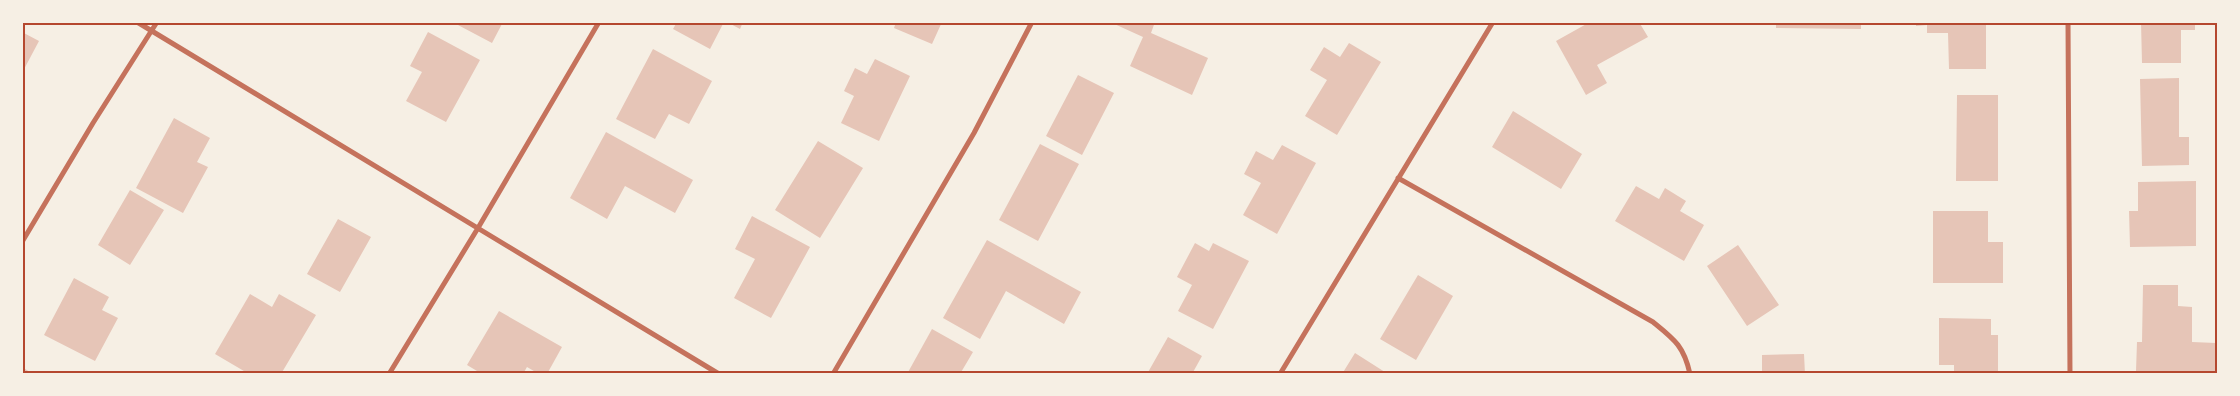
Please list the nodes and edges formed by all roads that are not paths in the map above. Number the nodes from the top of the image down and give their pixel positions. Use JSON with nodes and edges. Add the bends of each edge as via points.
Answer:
{"nodes":[{"id":1,"x":137,"y":22,"type":"edge"},
{"id":2,"x":157,"y":22,"type":"edge"},
{"id":3,"x":599,"y":22,"type":"edge"},
{"id":4,"x":1032,"y":22,"type":"edge"},
{"id":5,"x":1493,"y":22,"type":"edge"},
{"id":6,"x":2068,"y":22,"type":"edge"},
{"id":7,"x":152,"y":32,"type":"junction"},
{"id":8,"x":1398,"y":178,"type":"junction"},
{"id":9,"x":478,"y":228,"type":"junction"},
{"id":10,"x":22,"y":242,"type":"edge"},
{"id":11,"x":389,"y":374,"type":"edge"},
{"id":12,"x":719,"y":374,"type":"edge"},
{"id":13,"x":834,"y":374,"type":"edge"},
{"id":14,"x":1280,"y":374,"type":"edge"},
{"id":15,"x":1690,"y":374,"type":"edge"},
{"id":16,"x":2070,"y":374,"type":"edge"}],
"edges":[{"from":1,"to":7,"type":"street"},
{"from":2,"to":7,"type":"street"},
{"from":3,"to":9,"type":"street"},
{"from":4,"to":13,"type":"street","via":[[974,133]]},
{"from":5,"to":8,"type":"street"},
{"from":6,"to":16,"type":"street"},
{"from":7,"to":9,"type":"street"},
{"from":7,"to":10,"type":"street"},
{"from":8,"to":14,"type":"street"},
{"from":8,"to":15,"type":"street","via":[[1653,322],[1676,340]]},
{"from":9,"to":11,"type":"street"},
{"from":9,"to":12,"type":"street"}]}
